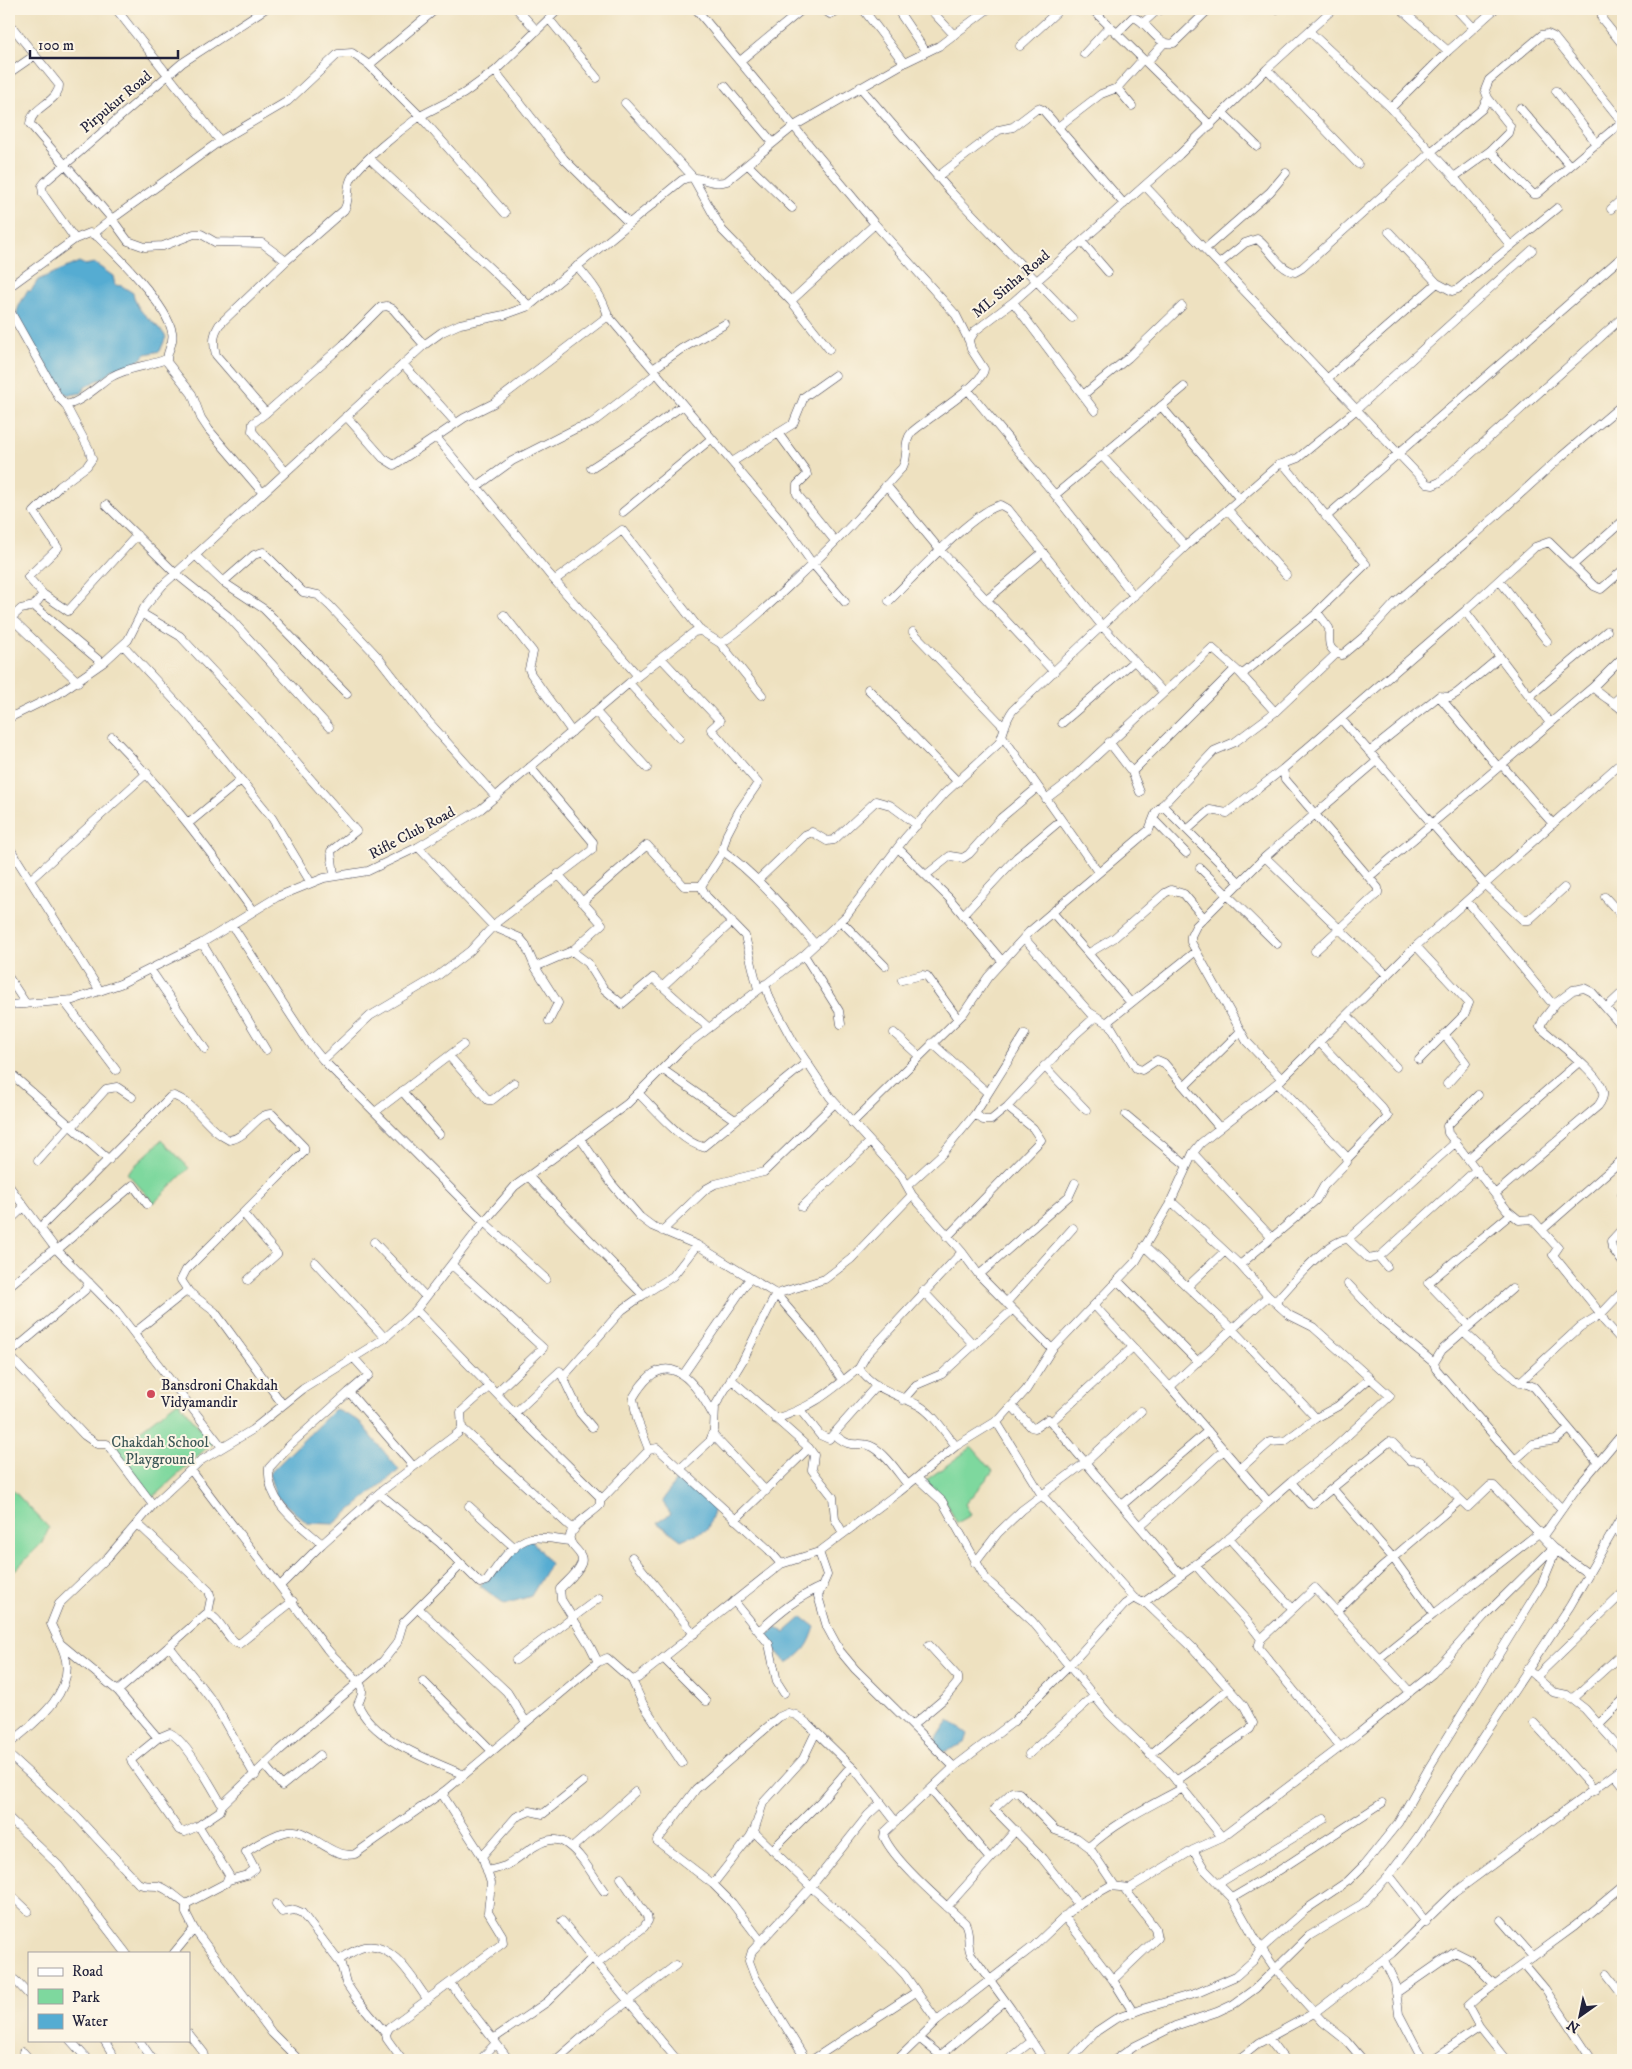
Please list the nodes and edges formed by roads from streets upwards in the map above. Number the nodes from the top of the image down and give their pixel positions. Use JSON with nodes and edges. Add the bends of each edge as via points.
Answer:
{"nodes":[{"id":1,"x":116,"y":9,"type":"edge"},
{"id":2,"x":265,"y":9,"type":"edge"},
{"id":3,"x":436,"y":9,"type":"edge"},
{"id":4,"x":517,"y":9,"type":"edge"},
{"id":5,"x":559,"y":9,"type":"edge"},
{"id":6,"x":696,"y":9,"type":"edge"},
{"id":7,"x":803,"y":9,"type":"edge"},
{"id":8,"x":823,"y":9,"type":"edge"},
{"id":9,"x":842,"y":9,"type":"edge"},
{"id":10,"x":863,"y":9,"type":"edge"},
{"id":11,"x":898,"y":9,"type":"edge"},
{"id":12,"x":930,"y":9,"type":"edge"},
{"id":13,"x":988,"y":9,"type":"edge"},
{"id":14,"x":1060,"y":9,"type":"edge"},
{"id":15,"x":1092,"y":9,"type":"edge"},
{"id":16,"x":1163,"y":9,"type":"edge"},
{"id":17,"x":1209,"y":9,"type":"edge"},
{"id":18,"x":1333,"y":9,"type":"edge"},
{"id":19,"x":1401,"y":9,"type":"edge"},
{"id":20,"x":1456,"y":9,"type":"edge"},
{"id":21,"x":1495,"y":9,"type":"edge"},
{"id":22,"x":1608,"y":9,"type":"edge"},
{"id":23,"x":549,"y":20,"type":"junction"},
{"id":24,"x":1143,"y":23,"type":"junction"},
{"id":25,"x":9,"y":24,"type":"edge"},
{"id":26,"x":1110,"y":26,"type":"junction"},
{"id":27,"x":1474,"y":28,"type":"junction"},
{"id":28,"x":537,"y":31,"type":"junction"},
{"id":29,"x":1309,"y":31,"type":"junction"},
{"id":30,"x":1117,"y":33,"type":"junction"},
{"id":31,"x":954,"y":35,"type":"junction"},
{"id":32,"x":1164,"y":43,"type":"junction"},
{"id":33,"x":1623,"y":45,"type":"edge"},
{"id":34,"x":1020,"y":46,"type":"dead end"},
{"id":35,"x":1448,"y":51,"type":"junction"},
{"id":36,"x":926,"y":52,"type":"junction"},
{"id":37,"x":1084,"y":54,"type":"dead end"},
{"id":38,"x":34,"y":55,"type":"junction"},
{"id":39,"x":1145,"y":60,"type":"junction"},
{"id":40,"x":740,"y":61,"type":"junction"},
{"id":41,"x":904,"y":63,"type":"junction"},
{"id":42,"x":369,"y":65,"type":"junction"},
{"id":43,"x":1267,"y":69,"type":"junction"},
{"id":44,"x":495,"y":71,"type":"junction"},
{"id":45,"x":9,"y":73,"type":"edge"},
{"id":46,"x":168,"y":76,"type":"junction"},
{"id":47,"x":597,"y":78,"type":"dead end"},
{"id":48,"x":725,"y":86,"type":"dead end"},
{"id":49,"x":860,"y":87,"type":"junction"},
{"id":50,"x":1117,"y":88,"type":"junction"},
{"id":51,"x":1556,"y":91,"type":"dead end"},
{"id":52,"x":1488,"y":98,"type":"junction"},
{"id":53,"x":625,"y":103,"type":"dead end"},
{"id":54,"x":1132,"y":106,"type":"dead end"},
{"id":55,"x":1391,"y":108,"type":"junction"},
{"id":56,"x":1520,"y":108,"type":"dead end"},
{"id":57,"x":1224,"y":113,"type":"junction"},
{"id":58,"x":420,"y":116,"type":"junction"},
{"id":59,"x":1623,"y":121,"type":"edge"},
{"id":60,"x":794,"y":126,"type":"junction"},
{"id":61,"x":1211,"y":126,"type":"junction"},
{"id":62,"x":1058,"y":127,"type":"junction"},
{"id":63,"x":220,"y":140,"type":"junction"},
{"id":64,"x":773,"y":143,"type":"junction"},
{"id":65,"x":1597,"y":144,"type":"junction"},
{"id":66,"x":1257,"y":146,"type":"dead end"},
{"id":67,"x":1432,"y":151,"type":"junction"},
{"id":68,"x":1490,"y":151,"type":"junction"},
{"id":69,"x":370,"y":159,"type":"junction"},
{"id":70,"x":65,"y":163,"type":"junction"},
{"id":71,"x":1358,"y":164,"type":"dead end"},
{"id":72,"x":748,"y":165,"type":"junction"},
{"id":73,"x":1570,"y":166,"type":"junction"},
{"id":74,"x":1286,"y":173,"type":"dead end"},
{"id":75,"x":692,"y":176,"type":"junction"},
{"id":76,"x":937,"y":177,"type":"junction"},
{"id":77,"x":1454,"y":177,"type":"junction"},
{"id":78,"x":1145,"y":186,"type":"junction"},
{"id":79,"x":1623,"y":198,"type":"edge"},
{"id":80,"x":1124,"y":204,"type":"junction"},
{"id":81,"x":792,"y":208,"type":"dead end"},
{"id":82,"x":1556,"y":208,"type":"dead end"},
{"id":83,"x":1611,"y":209,"type":"dead end"},
{"id":84,"x":505,"y":214,"type":"dead end"},
{"id":85,"x":112,"y":219,"type":"junction"},
{"id":86,"x":629,"y":223,"type":"junction"},
{"id":87,"x":875,"y":224,"type":"junction"},
{"id":88,"x":1389,"y":232,"type":"dead end"},
{"id":89,"x":94,"y":234,"type":"junction"},
{"id":90,"x":75,"y":239,"type":"junction"},
{"id":91,"x":1082,"y":242,"type":"junction"},
{"id":92,"x":1511,"y":246,"type":"junction"},
{"id":93,"x":1206,"y":249,"type":"junction"},
{"id":94,"x":1532,"y":250,"type":"dead end"},
{"id":95,"x":1623,"y":256,"type":"edge"},
{"id":96,"x":286,"y":261,"type":"junction"},
{"id":97,"x":1220,"y":264,"type":"junction"},
{"id":98,"x":577,"y":266,"type":"junction"},
{"id":99,"x":1108,"y":272,"type":"dead end"},
{"id":100,"x":1037,"y":281,"type":"junction"},
{"id":101,"x":1437,"y":283,"type":"junction"},
{"id":102,"x":9,"y":286,"type":"edge"},
{"id":103,"x":791,"y":301,"type":"junction"},
{"id":104,"x":1013,"y":302,"type":"junction"},
{"id":105,"x":529,"y":306,"type":"junction"},
{"id":106,"x":1182,"y":306,"type":"dead end"},
{"id":107,"x":9,"y":309,"type":"edge"},
{"id":108,"x":608,"y":316,"type":"junction"},
{"id":109,"x":1623,"y":317,"type":"edge"},
{"id":110,"x":1072,"y":318,"type":"dead end"},
{"id":111,"x":725,"y":324,"type":"dead end"},
{"id":112,"x":969,"y":341,"type":"junction"},
{"id":113,"x":424,"y":345,"type":"junction"},
{"id":114,"x":829,"y":349,"type":"dead end"},
{"id":115,"x":166,"y":359,"type":"junction"},
{"id":116,"x":403,"y":364,"type":"junction"},
{"id":117,"x":655,"y":371,"type":"junction"},
{"id":118,"x":835,"y":375,"type":"dead end"},
{"id":119,"x":1328,"y":378,"type":"junction"},
{"id":120,"x":1184,"y":387,"type":"dead end"},
{"id":121,"x":967,"y":390,"type":"junction"},
{"id":122,"x":1083,"y":395,"type":"junction"},
{"id":123,"x":65,"y":404,"type":"junction"},
{"id":124,"x":683,"y":404,"type":"junction"},
{"id":125,"x":1623,"y":404,"type":"edge"},
{"id":126,"x":1161,"y":406,"type":"junction"},
{"id":127,"x":1357,"y":409,"type":"junction"},
{"id":128,"x":1095,"y":411,"type":"dead end"},
{"id":129,"x":266,"y":413,"type":"junction"},
{"id":130,"x":346,"y":416,"type":"junction"},
{"id":131,"x":456,"y":423,"type":"junction"},
{"id":132,"x":778,"y":433,"type":"junction"},
{"id":133,"x":436,"y":437,"type":"junction"},
{"id":134,"x":711,"y":439,"type":"junction"},
{"id":135,"x":1101,"y":455,"type":"junction"},
{"id":136,"x":1398,"y":455,"type":"junction"},
{"id":137,"x":732,"y":462,"type":"junction"},
{"id":138,"x":1282,"y":464,"type":"junction"},
{"id":139,"x":592,"y":468,"type":"dead end"},
{"id":140,"x":285,"y":471,"type":"junction"},
{"id":141,"x":886,"y":485,"type":"junction"},
{"id":142,"x":476,"y":487,"type":"junction"},
{"id":143,"x":262,"y":492,"type":"junction"},
{"id":144,"x":1056,"y":495,"type":"junction"},
{"id":145,"x":1240,"y":499,"type":"junction"},
{"id":146,"x":106,"y":504,"type":"dead end"},
{"id":147,"x":1228,"y":510,"type":"junction"},
{"id":148,"x":623,"y":512,"type":"dead end"},
{"id":149,"x":1326,"y":516,"type":"junction"},
{"id":150,"x":1623,"y":521,"type":"edge"},
{"id":151,"x":137,"y":535,"type":"junction"},
{"id":152,"x":835,"y":541,"type":"junction"},
{"id":153,"x":1186,"y":546,"type":"junction"},
{"id":154,"x":940,"y":550,"type":"junction"},
{"id":155,"x":1043,"y":552,"type":"junction"},
{"id":156,"x":195,"y":555,"type":"junction"},
{"id":157,"x":812,"y":562,"type":"junction"},
{"id":158,"x":1573,"y":564,"type":"junction"},
{"id":159,"x":1623,"y":570,"type":"edge"},
{"id":160,"x":175,"y":574,"type":"junction"},
{"id":161,"x":1286,"y":575,"type":"dead end"},
{"id":162,"x":555,"y":580,"type":"junction"},
{"id":163,"x":1499,"y":580,"type":"junction"},
{"id":164,"x":224,"y":582,"type":"junction"},
{"id":165,"x":43,"y":594,"type":"junction"},
{"id":166,"x":1134,"y":596,"type":"junction"},
{"id":167,"x":988,"y":599,"type":"junction"},
{"id":168,"x":889,"y":601,"type":"dead end"},
{"id":169,"x":845,"y":602,"type":"dead end"},
{"id":170,"x":34,"y":606,"type":"junction"},
{"id":171,"x":1465,"y":611,"type":"junction"},
{"id":172,"x":141,"y":613,"type":"junction"},
{"id":173,"x":1317,"y":613,"type":"junction"},
{"id":174,"x":504,"y":615,"type":"dead end"},
{"id":175,"x":10,"y":619,"type":"edge"},
{"id":176,"x":1102,"y":626,"type":"junction"},
{"id":177,"x":701,"y":631,"type":"junction"},
{"id":178,"x":1607,"y":631,"type":"dead end"},
{"id":179,"x":913,"y":632,"type":"dead end"},
{"id":180,"x":1547,"y":641,"type":"dead end"},
{"id":181,"x":720,"y":643,"type":"junction"},
{"id":182,"x":123,"y":645,"type":"junction"},
{"id":183,"x":1337,"y":653,"type":"junction"},
{"id":184,"x":1500,"y":657,"type":"junction"},
{"id":185,"x":1623,"y":657,"type":"edge"},
{"id":186,"x":661,"y":658,"type":"junction"},
{"id":187,"x":1134,"y":661,"type":"junction"},
{"id":188,"x":102,"y":663,"type":"junction"},
{"id":189,"x":1238,"y":671,"type":"junction"},
{"id":190,"x":1054,"y":672,"type":"junction"},
{"id":191,"x":638,"y":676,"type":"junction"},
{"id":192,"x":78,"y":682,"type":"junction"},
{"id":193,"x":629,"y":684,"type":"junction"},
{"id":194,"x":1593,"y":688,"type":"junction"},
{"id":195,"x":868,"y":689,"type":"dead end"},
{"id":196,"x":1163,"y":692,"type":"junction"},
{"id":197,"x":347,"y":694,"type":"dead end"},
{"id":198,"x":1623,"y":694,"type":"edge"},
{"id":199,"x":762,"y":695,"type":"dead end"},
{"id":200,"x":1439,"y":696,"type":"junction"},
{"id":201,"x":1530,"y":696,"type":"junction"},
{"id":202,"x":1613,"y":703,"type":"junction"},
{"id":203,"x":1623,"y":711,"type":"edge"},
{"id":204,"x":596,"y":712,"type":"junction"},
{"id":205,"x":1275,"y":712,"type":"junction"},
{"id":206,"x":9,"y":718,"type":"edge"},
{"id":207,"x":1340,"y":719,"type":"junction"},
{"id":208,"x":1062,"y":723,"type":"dead end"},
{"id":209,"x":1550,"y":723,"type":"junction"},
{"id":210,"x":329,"y":727,"type":"dead end"},
{"id":211,"x":1004,"y":727,"type":"junction"},
{"id":212,"x":572,"y":732,"type":"junction"},
{"id":213,"x":112,"y":737,"type":"dead end"},
{"id":214,"x":1002,"y":737,"type":"junction"},
{"id":215,"x":679,"y":738,"type":"dead end"},
{"id":216,"x":1109,"y":742,"type":"junction"},
{"id":217,"x":1369,"y":752,"type":"junction"},
{"id":218,"x":1377,"y":760,"type":"junction"},
{"id":219,"x":1623,"y":760,"type":"edge"},
{"id":220,"x":1500,"y":766,"type":"junction"},
{"id":221,"x":530,"y":767,"type":"junction"},
{"id":222,"x":647,"y":768,"type":"dead end"},
{"id":223,"x":1283,"y":769,"type":"junction"},
{"id":224,"x":1132,"y":772,"type":"junction"},
{"id":225,"x":147,"y":773,"type":"junction"},
{"id":226,"x":241,"y":780,"type":"junction"},
{"id":227,"x":958,"y":782,"type":"junction"},
{"id":228,"x":1038,"y":787,"type":"junction"},
{"id":229,"x":1140,"y":792,"type":"dead end"},
{"id":230,"x":496,"y":797,"type":"junction"},
{"id":231,"x":1046,"y":799,"type":"junction"},
{"id":232,"x":1162,"y":805,"type":"junction"},
{"id":233,"x":1315,"y":814,"type":"junction"},
{"id":234,"x":1061,"y":820,"type":"junction"},
{"id":235,"x":1154,"y":820,"type":"junction"},
{"id":236,"x":189,"y":823,"type":"junction"},
{"id":237,"x":1432,"y":824,"type":"junction"},
{"id":238,"x":1553,"y":824,"type":"junction"},
{"id":239,"x":917,"y":825,"type":"junction"},
{"id":240,"x":1187,"y":830,"type":"junction"},
{"id":241,"x":9,"y":847,"type":"edge"},
{"id":242,"x":418,"y":847,"type":"junction"},
{"id":243,"x":723,"y":851,"type":"junction"},
{"id":244,"x":902,"y":852,"type":"dead end"},
{"id":245,"x":1186,"y":853,"type":"dead end"},
{"id":246,"x":1265,"y":857,"type":"junction"},
{"id":247,"x":1200,"y":868,"type":"dead end"},
{"id":248,"x":1098,"y":872,"type":"junction"},
{"id":249,"x":558,"y":874,"type":"junction"},
{"id":250,"x":334,"y":875,"type":"junction"},
{"id":251,"x":926,"y":875,"type":"junction"},
{"id":252,"x":1370,"y":877,"type":"junction"},
{"id":253,"x":30,"y":880,"type":"junction"},
{"id":254,"x":758,"y":880,"type":"junction"},
{"id":255,"x":311,"y":883,"type":"junction"},
{"id":256,"x":1240,"y":883,"type":"junction"},
{"id":257,"x":1485,"y":885,"type":"junction"},
{"id":258,"x":701,"y":886,"type":"junction"},
{"id":259,"x":1564,"y":888,"type":"dead end"},
{"id":260,"x":1227,"y":896,"type":"junction"},
{"id":261,"x":1605,"y":897,"type":"dead end"},
{"id":262,"x":1467,"y":901,"type":"junction"},
{"id":263,"x":582,"y":902,"type":"junction"},
{"id":264,"x":253,"y":911,"type":"junction"},
{"id":265,"x":1052,"y":912,"type":"junction"},
{"id":266,"x":963,"y":915,"type":"junction"},
{"id":267,"x":1623,"y":916,"type":"edge"},
{"id":268,"x":1204,"y":918,"type":"junction"},
{"id":269,"x":841,"y":921,"type":"junction"},
{"id":270,"x":732,"y":922,"type":"junction"},
{"id":271,"x":232,"y":925,"type":"junction"},
{"id":272,"x":494,"y":926,"type":"junction"},
{"id":273,"x":1339,"y":927,"type":"junction"},
{"id":274,"x":1024,"y":938,"type":"junction"},
{"id":275,"x":202,"y":943,"type":"junction"},
{"id":276,"x":815,"y":944,"type":"junction"},
{"id":277,"x":1277,"y":944,"type":"dead end"},
{"id":278,"x":1416,"y":946,"type":"junction"},
{"id":279,"x":1196,"y":950,"type":"junction"},
{"id":280,"x":572,"y":951,"type":"junction"},
{"id":281,"x":1315,"y":951,"type":"dead end"},
{"id":282,"x":1089,"y":953,"type":"junction"},
{"id":283,"x":804,"y":955,"type":"junction"},
{"id":284,"x":1002,"y":961,"type":"junction"},
{"id":285,"x":885,"y":966,"type":"dead end"},
{"id":286,"x":535,"y":967,"type":"junction"},
{"id":287,"x":150,"y":969,"type":"junction"},
{"id":288,"x":1387,"y":975,"type":"junction"},
{"id":289,"x":9,"y":978,"type":"edge"},
{"id":290,"x":902,"y":980,"type":"dead end"},
{"id":291,"x":765,"y":984,"type":"junction"},
{"id":292,"x":663,"y":986,"type":"junction"},
{"id":293,"x":758,"y":989,"type":"junction"},
{"id":294,"x":100,"y":991,"type":"junction"},
{"id":295,"x":1623,"y":992,"type":"edge"},
{"id":296,"x":64,"y":1002,"type":"junction"},
{"id":297,"x":1131,"y":1003,"type":"junction"},
{"id":298,"x":1556,"y":1003,"type":"junction"},
{"id":299,"x":26,"y":1004,"type":"junction"},
{"id":300,"x":9,"y":1005,"type":"edge"},
{"id":301,"x":1606,"y":1008,"type":"junction"},
{"id":302,"x":1347,"y":1015,"type":"junction"},
{"id":303,"x":1095,"y":1017,"type":"junction"},
{"id":304,"x":958,"y":1019,"type":"junction"},
{"id":305,"x":550,"y":1021,"type":"dead end"},
{"id":306,"x":1106,"y":1023,"type":"junction"},
{"id":307,"x":841,"y":1024,"type":"dead end"},
{"id":308,"x":709,"y":1028,"type":"junction"},
{"id":309,"x":1623,"y":1028,"type":"edge"},
{"id":310,"x":1241,"y":1031,"type":"junction"},
{"id":311,"x":894,"y":1033,"type":"dead end"},
{"id":312,"x":1025,"y":1034,"type":"dead end"},
{"id":313,"x":1444,"y":1034,"type":"junction"},
{"id":314,"x":932,"y":1043,"type":"junction"},
{"id":315,"x":1320,"y":1043,"type":"junction"},
{"id":316,"x":463,"y":1045,"type":"dead end"},
{"id":317,"x":205,"y":1049,"type":"dead end"},
{"id":318,"x":266,"y":1050,"type":"dead end"},
{"id":319,"x":449,"y":1056,"type":"junction"},
{"id":320,"x":919,"y":1056,"type":"junction"},
{"id":321,"x":323,"y":1060,"type":"junction"},
{"id":322,"x":1418,"y":1060,"type":"dead end"},
{"id":323,"x":807,"y":1062,"type":"junction"},
{"id":324,"x":1579,"y":1062,"type":"junction"},
{"id":325,"x":1044,"y":1066,"type":"junction"},
{"id":326,"x":1396,"y":1067,"type":"dead end"},
{"id":327,"x":662,"y":1069,"type":"junction"},
{"id":328,"x":116,"y":1070,"type":"dead end"},
{"id":329,"x":9,"y":1072,"type":"edge"},
{"id":330,"x":1280,"y":1081,"type":"junction"},
{"id":331,"x":514,"y":1083,"type":"dead end"},
{"id":332,"x":1448,"y":1084,"type":"dead end"},
{"id":333,"x":1186,"y":1086,"type":"junction"},
{"id":334,"x":402,"y":1091,"type":"junction"},
{"id":335,"x":988,"y":1092,"type":"junction"},
{"id":336,"x":638,"y":1093,"type":"junction"},
{"id":337,"x":1478,"y":1095,"type":"dead end"},
{"id":338,"x":132,"y":1097,"type":"dead end"},
{"id":339,"x":835,"y":1103,"type":"junction"},
{"id":340,"x":1007,"y":1107,"type":"junction"},
{"id":341,"x":1086,"y":1110,"type":"dead end"},
{"id":342,"x":375,"y":1112,"type":"junction"},
{"id":343,"x":975,"y":1114,"type":"junction"},
{"id":344,"x":1126,"y":1115,"type":"dead end"},
{"id":345,"x":735,"y":1120,"type":"junction"},
{"id":346,"x":852,"y":1122,"type":"junction"},
{"id":347,"x":71,"y":1126,"type":"junction"},
{"id":348,"x":1219,"y":1127,"type":"junction"},
{"id":349,"x":439,"y":1134,"type":"dead end"},
{"id":350,"x":580,"y":1138,"type":"junction"},
{"id":351,"x":870,"y":1142,"type":"junction"},
{"id":352,"x":1456,"y":1142,"type":"junction"},
{"id":353,"x":1193,"y":1153,"type":"junction"},
{"id":354,"x":1469,"y":1158,"type":"junction"},
{"id":355,"x":1347,"y":1159,"type":"junction"},
{"id":356,"x":1623,"y":1159,"type":"edge"},
{"id":357,"x":110,"y":1160,"type":"junction"},
{"id":358,"x":38,"y":1161,"type":"dead end"},
{"id":359,"x":1188,"y":1166,"type":"junction"},
{"id":360,"x":1477,"y":1168,"type":"junction"},
{"id":361,"x":528,"y":1176,"type":"junction"},
{"id":362,"x":1075,"y":1183,"type":"dead end"},
{"id":363,"x":9,"y":1186,"type":"edge"},
{"id":364,"x":907,"y":1186,"type":"junction"},
{"id":365,"x":1495,"y":1194,"type":"junction"},
{"id":366,"x":912,"y":1195,"type":"junction"},
{"id":367,"x":1171,"y":1201,"type":"junction"},
{"id":368,"x":147,"y":1204,"type":"dead end"},
{"id":369,"x":24,"y":1207,"type":"junction"},
{"id":370,"x":802,"y":1207,"type":"dead end"},
{"id":371,"x":243,"y":1213,"type":"junction"},
{"id":372,"x":1511,"y":1214,"type":"junction"},
{"id":373,"x":9,"y":1221,"type":"edge"},
{"id":374,"x":484,"y":1222,"type":"junction"},
{"id":375,"x":40,"y":1228,"type":"junction"},
{"id":376,"x":1072,"y":1228,"type":"dead end"},
{"id":377,"x":1623,"y":1228,"type":"edge"},
{"id":378,"x":1542,"y":1230,"type":"junction"},
{"id":379,"x":662,"y":1231,"type":"junction"},
{"id":380,"x":947,"y":1237,"type":"junction"},
{"id":381,"x":1272,"y":1238,"type":"junction"},
{"id":382,"x":1348,"y":1239,"type":"junction"},
{"id":383,"x":374,"y":1242,"type":"dead end"},
{"id":384,"x":697,"y":1245,"type":"junction"},
{"id":385,"x":1144,"y":1246,"type":"junction"},
{"id":386,"x":56,"y":1249,"type":"junction"},
{"id":387,"x":1225,"y":1251,"type":"junction"},
{"id":388,"x":962,"y":1252,"type":"junction"},
{"id":389,"x":1379,"y":1257,"type":"junction"},
{"id":390,"x":315,"y":1262,"type":"dead end"},
{"id":391,"x":1623,"y":1263,"type":"edge"},
{"id":392,"x":452,"y":1265,"type":"junction"},
{"id":393,"x":1240,"y":1265,"type":"junction"},
{"id":394,"x":1387,"y":1267,"type":"dead end"},
{"id":395,"x":979,"y":1274,"type":"junction"},
{"id":396,"x":750,"y":1278,"type":"junction"},
{"id":397,"x":546,"y":1279,"type":"dead end"},
{"id":398,"x":248,"y":1280,"type":"dead end"},
{"id":399,"x":1118,"y":1280,"type":"junction"},
{"id":400,"x":88,"y":1282,"type":"junction"},
{"id":401,"x":1348,"y":1284,"type":"dead end"},
{"id":402,"x":9,"y":1286,"type":"edge"},
{"id":403,"x":1187,"y":1287,"type":"junction"},
{"id":404,"x":1512,"y":1289,"type":"dead end"},
{"id":405,"x":1623,"y":1290,"type":"edge"},
{"id":406,"x":923,"y":1291,"type":"junction"},
{"id":407,"x":189,"y":1292,"type":"junction"},
{"id":408,"x":776,"y":1294,"type":"junction"},
{"id":409,"x":643,"y":1295,"type":"junction"},
{"id":410,"x":1268,"y":1296,"type":"junction"},
{"id":411,"x":426,"y":1297,"type":"junction"},
{"id":412,"x":1275,"y":1302,"type":"junction"},
{"id":413,"x":1006,"y":1303,"type":"junction"},
{"id":414,"x":1094,"y":1305,"type":"junction"},
{"id":415,"x":416,"y":1310,"type":"junction"},
{"id":416,"x":1012,"y":1310,"type":"junction"},
{"id":417,"x":1601,"y":1314,"type":"junction"},
{"id":418,"x":1466,"y":1329,"type":"junction"},
{"id":419,"x":1233,"y":1330,"type":"junction"},
{"id":420,"x":134,"y":1334,"type":"junction"},
{"id":421,"x":385,"y":1338,"type":"junction"},
{"id":422,"x":1623,"y":1342,"type":"edge"},
{"id":423,"x":974,"y":1345,"type":"junction"},
{"id":424,"x":1133,"y":1347,"type":"junction"},
{"id":425,"x":1052,"y":1349,"type":"junction"},
{"id":426,"x":9,"y":1354,"type":"edge"},
{"id":427,"x":353,"y":1357,"type":"junction"},
{"id":428,"x":1198,"y":1362,"type":"junction"},
{"id":429,"x":1434,"y":1364,"type":"junction"},
{"id":430,"x":859,"y":1368,"type":"junction"},
{"id":431,"x":683,"y":1375,"type":"junction"},
{"id":432,"x":562,"y":1377,"type":"junction"},
{"id":433,"x":1370,"y":1378,"type":"junction"},
{"id":434,"x":731,"y":1379,"type":"junction"},
{"id":435,"x":843,"y":1381,"type":"junction"},
{"id":436,"x":1520,"y":1382,"type":"junction"},
{"id":437,"x":878,"y":1385,"type":"junction"},
{"id":438,"x":490,"y":1386,"type":"junction"},
{"id":439,"x":1170,"y":1387,"type":"junction"},
{"id":440,"x":349,"y":1392,"type":"junction"},
{"id":441,"x":496,"y":1393,"type":"junction"},
{"id":442,"x":903,"y":1400,"type":"junction"},
{"id":443,"x":283,"y":1405,"type":"junction"},
{"id":444,"x":1013,"y":1407,"type":"junction"},
{"id":445,"x":800,"y":1411,"type":"junction"},
{"id":446,"x":1141,"y":1411,"type":"dead end"},
{"id":447,"x":515,"y":1413,"type":"junction"},
{"id":448,"x":713,"y":1416,"type":"junction"},
{"id":449,"x":1316,"y":1418,"type":"junction"},
{"id":450,"x":774,"y":1419,"type":"junction"},
{"id":451,"x":996,"y":1421,"type":"junction"},
{"id":452,"x":1051,"y":1422,"type":"junction"},
{"id":453,"x":592,"y":1427,"type":"dead end"},
{"id":454,"x":462,"y":1428,"type":"junction"},
{"id":455,"x":1569,"y":1429,"type":"junction"},
{"id":456,"x":1208,"y":1431,"type":"junction"},
{"id":457,"x":1623,"y":1432,"type":"edge"},
{"id":458,"x":712,"y":1434,"type":"junction"},
{"id":459,"x":834,"y":1434,"type":"junction"},
{"id":460,"x":222,"y":1446,"type":"junction"},
{"id":461,"x":956,"y":1446,"type":"junction"},
{"id":462,"x":809,"y":1448,"type":"junction"},
{"id":463,"x":649,"y":1450,"type":"junction"},
{"id":464,"x":1224,"y":1450,"type":"junction"},
{"id":465,"x":1514,"y":1460,"type":"junction"},
{"id":466,"x":1086,"y":1462,"type":"junction"},
{"id":467,"x":1598,"y":1463,"type":"junction"},
{"id":468,"x":413,"y":1466,"type":"junction"},
{"id":469,"x":681,"y":1468,"type":"junction"},
{"id":470,"x":1240,"y":1468,"type":"junction"},
{"id":471,"x":191,"y":1470,"type":"junction"},
{"id":472,"x":917,"y":1478,"type":"junction"},
{"id":473,"x":1291,"y":1482,"type":"junction"},
{"id":474,"x":908,"y":1485,"type":"junction"},
{"id":475,"x":1333,"y":1489,"type":"junction"},
{"id":476,"x":766,"y":1491,"type":"junction"},
{"id":477,"x":379,"y":1493,"type":"junction"},
{"id":478,"x":1041,"y":1494,"type":"junction"},
{"id":479,"x":601,"y":1500,"type":"junction"},
{"id":480,"x":1459,"y":1501,"type":"junction"},
{"id":481,"x":1267,"y":1503,"type":"junction"},
{"id":482,"x":153,"y":1505,"type":"junction"},
{"id":483,"x":1122,"y":1505,"type":"junction"},
{"id":484,"x":469,"y":1506,"type":"dead end"},
{"id":485,"x":1562,"y":1510,"type":"junction"},
{"id":486,"x":1623,"y":1514,"type":"edge"},
{"id":487,"x":735,"y":1520,"type":"junction"},
{"id":488,"x":137,"y":1523,"type":"junction"},
{"id":489,"x":1140,"y":1526,"type":"junction"},
{"id":490,"x":1615,"y":1528,"type":"junction"},
{"id":491,"x":574,"y":1530,"type":"junction"},
{"id":492,"x":843,"y":1533,"type":"junction"},
{"id":493,"x":1542,"y":1534,"type":"junction"},
{"id":494,"x":1623,"y":1536,"type":"edge"},
{"id":495,"x":1229,"y":1538,"type":"junction"},
{"id":496,"x":570,"y":1541,"type":"junction"},
{"id":497,"x":322,"y":1544,"type":"junction"},
{"id":498,"x":515,"y":1548,"type":"junction"},
{"id":499,"x":1557,"y":1551,"type":"junction"},
{"id":500,"x":819,"y":1552,"type":"junction"},
{"id":501,"x":632,"y":1557,"type":"dead end"},
{"id":502,"x":1393,"y":1558,"type":"junction"},
{"id":503,"x":976,"y":1563,"type":"junction"},
{"id":504,"x":462,"y":1564,"type":"junction"},
{"id":505,"x":781,"y":1564,"type":"junction"},
{"id":506,"x":1195,"y":1564,"type":"junction"},
{"id":507,"x":1587,"y":1573,"type":"junction"},
{"id":508,"x":1182,"y":1575,"type":"junction"},
{"id":509,"x":281,"y":1585,"type":"junction"},
{"id":510,"x":823,"y":1586,"type":"junction"},
{"id":511,"x":1623,"y":1593,"type":"edge"},
{"id":512,"x":599,"y":1598,"type":"dead end"},
{"id":513,"x":1134,"y":1598,"type":"junction"},
{"id":514,"x":292,"y":1601,"type":"junction"},
{"id":515,"x":734,"y":1601,"type":"junction"},
{"id":516,"x":1146,"y":1603,"type":"junction"},
{"id":517,"x":418,"y":1608,"type":"junction"},
{"id":518,"x":1292,"y":1608,"type":"junction"},
{"id":519,"x":1336,"y":1612,"type":"junction"},
{"id":520,"x":208,"y":1613,"type":"junction"},
{"id":521,"x":1434,"y":1614,"type":"junction"},
{"id":522,"x":573,"y":1618,"type":"junction"},
{"id":523,"x":760,"y":1630,"type":"junction"},
{"id":524,"x":694,"y":1634,"type":"junction"},
{"id":525,"x":1261,"y":1639,"type":"junction"},
{"id":526,"x":59,"y":1643,"type":"junction"},
{"id":527,"x":929,"y":1645,"type":"dead end"},
{"id":528,"x":169,"y":1646,"type":"junction"},
{"id":529,"x":1623,"y":1653,"type":"edge"},
{"id":530,"x":1379,"y":1658,"type":"junction"},
{"id":531,"x":664,"y":1659,"type":"junction"},
{"id":532,"x":516,"y":1660,"type":"dead end"},
{"id":533,"x":598,"y":1662,"type":"junction"},
{"id":534,"x":1070,"y":1666,"type":"junction"},
{"id":535,"x":1527,"y":1669,"type":"junction"},
{"id":536,"x":1536,"y":1677,"type":"junction"},
{"id":537,"x":632,"y":1680,"type":"junction"},
{"id":538,"x":423,"y":1681,"type":"dead end"},
{"id":539,"x":360,"y":1684,"type":"junction"},
{"id":540,"x":1228,"y":1689,"type":"junction"},
{"id":541,"x":118,"y":1691,"type":"junction"},
{"id":542,"x":1410,"y":1692,"type":"junction"},
{"id":543,"x":784,"y":1693,"type":"dead end"},
{"id":544,"x":1094,"y":1696,"type":"junction"},
{"id":545,"x":1572,"y":1699,"type":"junction"},
{"id":546,"x":1623,"y":1700,"type":"edge"},
{"id":547,"x":706,"y":1701,"type":"dead end"},
{"id":548,"x":526,"y":1722,"type":"junction"},
{"id":549,"x":1534,"y":1723,"type":"dead end"},
{"id":550,"x":1599,"y":1724,"type":"junction"},
{"id":551,"x":913,"y":1725,"type":"junction"},
{"id":552,"x":816,"y":1732,"type":"junction"},
{"id":553,"x":158,"y":1738,"type":"junction"},
{"id":554,"x":9,"y":1744,"type":"edge"},
{"id":555,"x":1340,"y":1747,"type":"junction"},
{"id":556,"x":492,"y":1751,"type":"junction"},
{"id":557,"x":1623,"y":1752,"type":"edge"},
{"id":558,"x":1029,"y":1754,"type":"dead end"},
{"id":559,"x":9,"y":1755,"type":"edge"},
{"id":560,"x":320,"y":1755,"type":"dead end"},
{"id":561,"x":1150,"y":1755,"type":"junction"},
{"id":562,"x":682,"y":1763,"type":"dead end"},
{"id":563,"x":265,"y":1766,"type":"junction"},
{"id":564,"x":851,"y":1766,"type":"junction"},
{"id":565,"x":954,"y":1766,"type":"junction"},
{"id":566,"x":1623,"y":1768,"type":"edge"},
{"id":567,"x":464,"y":1775,"type":"junction"},
{"id":568,"x":255,"y":1776,"type":"junction"},
{"id":569,"x":1615,"y":1776,"type":"junction"},
{"id":570,"x":1176,"y":1781,"type":"junction"},
{"id":571,"x":583,"y":1782,"type":"dead end"},
{"id":572,"x":1623,"y":1785,"type":"edge"},
{"id":573,"x":1183,"y":1788,"type":"junction"},
{"id":574,"x":931,"y":1789,"type":"junction"},
{"id":575,"x":446,"y":1790,"type":"junction"},
{"id":576,"x":1595,"y":1791,"type":"junction"},
{"id":577,"x":635,"y":1792,"type":"dead end"},
{"id":578,"x":881,"y":1803,"type":"junction"},
{"id":579,"x":1382,"y":1803,"type":"dead end"},
{"id":580,"x":222,"y":1805,"type":"junction"},
{"id":581,"x":9,"y":1818,"type":"edge"},
{"id":582,"x":1324,"y":1819,"type":"dead end"},
{"id":583,"x":896,"y":1822,"type":"junction"},
{"id":584,"x":198,"y":1826,"type":"junction"},
{"id":585,"x":1016,"y":1830,"type":"junction"},
{"id":586,"x":753,"y":1831,"type":"junction"},
{"id":587,"x":1222,"y":1837,"type":"junction"},
{"id":588,"x":1089,"y":1847,"type":"junction"},
{"id":589,"x":572,"y":1848,"type":"junction"},
{"id":590,"x":772,"y":1850,"type":"junction"},
{"id":591,"x":1192,"y":1850,"type":"junction"},
{"id":592,"x":482,"y":1856,"type":"junction"},
{"id":593,"x":990,"y":1859,"type":"junction"},
{"id":594,"x":488,"y":1871,"type":"junction"},
{"id":595,"x":1389,"y":1875,"type":"junction"},
{"id":596,"x":621,"y":1878,"type":"dead end"},
{"id":597,"x":229,"y":1880,"type":"junction"},
{"id":598,"x":713,"y":1884,"type":"junction"},
{"id":599,"x":1218,"y":1884,"type":"junction"},
{"id":600,"x":1115,"y":1886,"type":"junction"},
{"id":601,"x":1623,"y":1886,"type":"edge"},
{"id":602,"x":811,"y":1887,"type":"junction"},
{"id":603,"x":1124,"y":1888,"type":"junction"},
{"id":604,"x":604,"y":1891,"type":"dead end"},
{"id":605,"x":9,"y":1893,"type":"edge"},
{"id":606,"x":1232,"y":1898,"type":"junction"},
{"id":607,"x":186,"y":1904,"type":"junction"},
{"id":608,"x":276,"y":1904,"type":"dead end"},
{"id":609,"x":1078,"y":1904,"type":"junction"},
{"id":610,"x":947,"y":1907,"type":"junction"},
{"id":611,"x":28,"y":1911,"type":"dead end"},
{"id":612,"x":1064,"y":1916,"type":"junction"},
{"id":613,"x":1501,"y":1920,"type":"dead end"},
{"id":614,"x":562,"y":1921,"type":"dead end"},
{"id":615,"x":1426,"y":1922,"type":"junction"},
{"id":616,"x":194,"y":1929,"type":"junction"},
{"id":617,"x":760,"y":1940,"type":"junction"},
{"id":618,"x":1263,"y":1951,"type":"junction"},
{"id":619,"x":125,"y":1952,"type":"edge"},
{"id":620,"x":175,"y":1952,"type":"edge"},
{"id":621,"x":1533,"y":1957,"type":"junction"},
{"id":622,"x":339,"y":1960,"type":"junction"},
{"id":623,"x":1384,"y":1960,"type":"junction"},
{"id":624,"x":595,"y":1961,"type":"junction"},
{"id":625,"x":1524,"y":1964,"type":"junction"},
{"id":626,"x":676,"y":1965,"type":"dead end"},
{"id":627,"x":1274,"y":1968,"type":"junction"},
{"id":628,"x":1607,"y":1974,"type":"dead end"},
{"id":629,"x":989,"y":1979,"type":"junction"},
{"id":630,"x":15,"y":1980,"type":"dead end"},
{"id":631,"x":1113,"y":1980,"type":"junction"},
{"id":632,"x":450,"y":1983,"type":"junction"},
{"id":633,"x":1494,"y":1985,"type":"junction"},
{"id":634,"x":916,"y":1992,"type":"junction"},
{"id":635,"x":1396,"y":1993,"type":"junction"},
{"id":636,"x":28,"y":1994,"type":"edge"},
{"id":637,"x":1623,"y":1995,"type":"edge"},
{"id":638,"x":428,"y":2000,"type":"junction"},
{"id":639,"x":1005,"y":2001,"type":"junction"},
{"id":640,"x":629,"y":2002,"type":"junction"},
{"id":641,"x":1133,"y":2012,"type":"junction"},
{"id":642,"x":1314,"y":2013,"type":"junction"},
{"id":643,"x":937,"y":2021,"type":"junction"},
{"id":644,"x":1479,"y":2026,"type":"junction"},
{"id":645,"x":386,"y":2034,"type":"junction"},
{"id":646,"x":190,"y":2035,"type":"edge"},
{"id":647,"x":919,"y":2038,"type":"junction"},
{"id":648,"x":1268,"y":2038,"type":"junction"},
{"id":649,"x":494,"y":2041,"type":"junction"},
{"id":650,"x":1032,"y":2041,"type":"junction"},
{"id":651,"x":72,"y":2042,"type":"edge"},
{"id":652,"x":105,"y":2042,"type":"edge"},
{"id":653,"x":140,"y":2042,"type":"edge"},
{"id":654,"x":24,"y":2052,"type":"dead end"},
{"id":655,"x":944,"y":2058,"type":"edge"},
{"id":656,"x":901,"y":2059,"type":"edge"},
{"id":657,"x":30,"y":2060,"type":"edge"},
{"id":658,"x":88,"y":2060,"type":"edge"},
{"id":659,"x":112,"y":2060,"type":"edge"},
{"id":660,"x":153,"y":2060,"type":"edge"},
{"id":661,"x":202,"y":2060,"type":"edge"},
{"id":662,"x":299,"y":2060,"type":"edge"},
{"id":663,"x":402,"y":2060,"type":"edge"},
{"id":664,"x":480,"y":2060,"type":"edge"},
{"id":665,"x":509,"y":2060,"type":"edge"},
{"id":666,"x":556,"y":2060,"type":"edge"},
{"id":667,"x":677,"y":2060,"type":"edge"},
{"id":668,"x":806,"y":2060,"type":"edge"},
{"id":669,"x":812,"y":2060,"type":"edge"},
{"id":670,"x":1008,"y":2060,"type":"edge"},
{"id":671,"x":1044,"y":2060,"type":"edge"},
{"id":672,"x":1070,"y":2060,"type":"edge"},
{"id":673,"x":1115,"y":2060,"type":"edge"},
{"id":674,"x":1238,"y":2060,"type":"edge"},
{"id":675,"x":1285,"y":2060,"type":"edge"},
{"id":676,"x":1362,"y":2060,"type":"edge"},
{"id":677,"x":1423,"y":2060,"type":"edge"},
{"id":678,"x":1432,"y":2060,"type":"edge"},
{"id":679,"x":1506,"y":2060,"type":"edge"},
{"id":680,"x":1592,"y":2060,"type":"edge"}],
"edges":[{"from":1,"to":46,"type":"street"},
{"from":2,"to":46,"type":"street","name":"Pirpukur Road","via":[[182,63]]},
{"from":3,"to":42,"type":"street"},
{"from":4,"to":28,"type":"street"},
{"from":5,"to":23,"type":"street"},
{"from":6,"to":40,"type":"street"},
{"from":7,"to":40,"type":"street"},
{"from":8,"to":9,"type":"street","via":[[833,14]]},
{"from":10,"to":41,"type":"street"},
{"from":11,"to":36,"type":"street"},
{"from":12,"to":31,"type":"street"},
{"from":13,"to":31,"type":"street"},
{"from":14,"to":34,"type":"street"},
{"from":15,"to":26,"type":"street"},
{"from":16,"to":24,"type":"street"},
{"from":17,"to":32,"type":"street","via":[[1174,43]]},
{"from":18,"to":29,"type":"street","name":"ML Sinha Road"},
{"from":19,"to":35,"type":"street"},
{"from":20,"to":27,"type":"street"},
{"from":21,"to":27,"type":"street"},
{"from":22,"to":33,"type":"street","via":[[1602,19]]},
{"from":23,"to":28,"type":"street"},
{"from":23,"to":47,"type":"street"},
{"from":24,"to":30,"type":"street","via":[[1133,17]]},
{"from":24,"to":32,"type":"street"},
{"from":25,"to":38,"type":"street"},
{"from":26,"to":30,"type":"street"},
{"from":26,"to":37,"type":"street"},
{"from":27,"to":35,"type":"street"},
{"from":28,"to":44,"type":"street"},
{"from":29,"to":43,"type":"street","name":"ML Sinha Road"},
{"from":29,"to":55,"type":"street"},
{"from":30,"to":39,"type":"street"},
{"from":31,"to":36,"type":"street"},
{"from":32,"to":39,"type":"street"},
{"from":35,"to":55,"type":"street"},
{"from":36,"to":41,"type":"street"},
{"from":38,"to":45,"type":"street"},
{"from":38,"to":70,"type":"street","via":[[60,88],[32,116],[30,124],[56,157]]},
{"from":39,"to":50,"type":"street"},
{"from":39,"to":61,"type":"street"},
{"from":40,"to":60,"type":"street"},
{"from":41,"to":49,"type":"street"},
{"from":42,"to":58,"type":"street"},
{"from":42,"to":63,"type":"street","via":[[352,53],[338,54],[288,101]]},
{"from":43,"to":57,"type":"street","name":"ML Sinha Road"},
{"from":43,"to":71,"type":"street"},
{"from":44,"to":58,"type":"street","via":[[463,94]]},
{"from":44,"to":86,"type":"street","via":[[564,159]]},
{"from":46,"to":63,"type":"street"},
{"from":46,"to":70,"type":"street","name":"Pirpukur Road"},
{"from":48,"to":64,"type":"street"},
{"from":49,"to":60,"type":"street"},
{"from":49,"to":76,"type":"street"},
{"from":50,"to":54,"type":"street"},
{"from":50,"to":62,"type":"street","via":[[1101,94]]},
{"from":51,"to":65,"type":"street"},
{"from":52,"to":59,"type":"street","via":[[1485,90],[1489,80],[1542,35],[1548,34],[1554,37]]},
{"from":52,"to":67,"type":"street","via":[[1482,109]]},
{"from":52,"to":68,"type":"street","via":[[1510,126],[1508,133]]},
{"from":53,"to":75,"type":"street"},
{"from":55,"to":67,"type":"street"},
{"from":56,"to":73,"type":"street"},
{"from":57,"to":61,"type":"street","name":"ML Sinha Road"},
{"from":57,"to":66,"type":"street"},
{"from":58,"to":69,"type":"street"},
{"from":58,"to":84,"type":"street"},
{"from":59,"to":65,"type":"street"},
{"from":60,"to":64,"type":"street"},
{"from":60,"to":87,"type":"street"},
{"from":61,"to":78,"type":"street","name":"ML Sinha Road"},
{"from":62,"to":76,"type":"street","via":[[1043,110],[1035,109],[1013,127],[999,130]]},
{"from":62,"to":80,"type":"street"},
{"from":63,"to":85,"type":"street"},
{"from":64,"to":72,"type":"street"},
{"from":65,"to":73,"type":"street"},
{"from":67,"to":77,"type":"street"},
{"from":67,"to":97,"type":"street","via":[[1295,272],[1284,268],[1257,239],[1245,243]]},
{"from":68,"to":73,"type":"street","via":[[1533,194]]},
{"from":68,"to":77,"type":"street"},
{"from":69,"to":96,"type":"street","via":[[351,178],[349,203],[344,210]]},
{"from":69,"to":105,"type":"street","via":[[483,259]]},
{"from":70,"to":85,"type":"street"},
{"from":70,"to":90,"type":"street","name":"Pirpukur Road","via":[[42,186],[43,194]]},
{"from":72,"to":75,"type":"street","via":[[721,183]]},
{"from":72,"to":81,"type":"street"},
{"from":74,"to":93,"type":"street","via":[[1270,192]]},
{"from":75,"to":86,"type":"street","via":[[682,180]]},
{"from":75,"to":103,"type":"street","via":[[722,230]]},
{"from":76,"to":100,"type":"street"},
{"from":77,"to":92,"type":"street"},
{"from":78,"to":80,"type":"street","name":"ML Sinha Road"},
{"from":78,"to":93,"type":"street"},
{"from":79,"to":83,"type":"street"},
{"from":80,"to":91,"type":"street","name":"ML Sinha Road"},
{"from":82,"to":92,"type":"street"},
{"from":85,"to":89,"type":"street"},
{"from":85,"to":96,"type":"street","via":[[128,241],[145,247],[163,246],[201,234],[215,242],[262,243]]},
{"from":86,"to":98,"type":"street"},
{"from":87,"to":103,"type":"street"},
{"from":87,"to":112,"type":"street","via":[[956,315]]},
{"from":88,"to":101,"type":"street"},
{"from":89,"to":90,"type":"street"},
{"from":89,"to":115,"type":"street","via":[[156,302],[168,320],[173,340]]},
{"from":90,"to":102,"type":"street"},
{"from":91,"to":99,"type":"street"},
{"from":91,"to":100,"type":"street","name":"ML Sinha Road"},
{"from":92,"to":101,"type":"street","via":[[1458,289],[1452,291]]},
{"from":93,"to":97,"type":"street"},
{"from":94,"to":127,"type":"street"},
{"from":95,"to":136,"type":"street"},
{"from":96,"to":129,"type":"street","via":[[214,333],[216,355]]},
{"from":97,"to":119,"type":"street"},
{"from":98,"to":105,"type":"street"},
{"from":98,"to":108,"type":"street","via":[[603,299]]},
{"from":100,"to":104,"type":"street","name":"ML Sinha Road"},
{"from":100,"to":110,"type":"street"},
{"from":101,"to":119,"type":"street"},
{"from":103,"to":114,"type":"street"},
{"from":104,"to":112,"type":"street","name":"ML Sinha Road","via":[[975,331]]},
{"from":104,"to":122,"type":"street"},
{"from":105,"to":113,"type":"street","via":[[460,324]]},
{"from":106,"to":122,"type":"street","via":[[1128,358]]},
{"from":107,"to":123,"type":"street"},
{"from":108,"to":117,"type":"street"},
{"from":108,"to":131,"type":"street","via":[[494,404]]},
{"from":109,"to":136,"type":"street","via":[[1440,482],[1427,484]]},
{"from":111,"to":117,"type":"street","via":[[668,358]]},
{"from":112,"to":121,"type":"street","name":"ML Sinha Road","via":[[985,372]]},
{"from":113,"to":116,"type":"street"},
{"from":113,"to":129,"type":"street","via":[[393,309],[381,307]]},
{"from":115,"to":123,"type":"street","via":[[129,368],[73,404]]},
{"from":115,"to":143,"type":"street","via":[[192,394],[209,430]]},
{"from":116,"to":130,"type":"street"},
{"from":116,"to":131,"type":"street"},
{"from":117,"to":124,"type":"street"},
{"from":117,"to":142,"type":"street","via":[[592,422],[512,461]]},
{"from":118,"to":132,"type":"street","via":[[804,397],[793,424]]},
{"from":119,"to":127,"type":"street"},
{"from":120,"to":126,"type":"street"},
{"from":121,"to":141,"type":"street","name":"ML Sinha Road","via":[[913,432],[906,443],[906,462]]},
{"from":121,"to":144,"type":"street"},
{"from":122,"to":128,"type":"street"},
{"from":123,"to":165,"type":"street","via":[[92,459],[34,512],[58,548],[28,577]]},
{"from":124,"to":134,"type":"street"},
{"from":124,"to":139,"type":"street"},
{"from":125,"to":183,"type":"street","via":[[1396,602],[1367,634],[1343,654]]},
{"from":126,"to":135,"type":"street"},
{"from":126,"to":145,"type":"street"},
{"from":127,"to":136,"type":"street"},
{"from":127,"to":138,"type":"street","via":[[1298,458]]},
{"from":129,"to":140,"type":"street","via":[[253,423],[252,431]]},
{"from":130,"to":133,"type":"street","via":[[383,458],[394,464]]},
{"from":130,"to":140,"type":"street"},
{"from":131,"to":133,"type":"street"},
{"from":132,"to":137,"type":"street"},
{"from":132,"to":152,"type":"street","via":[[806,471],[797,485],[797,494]]},
{"from":133,"to":142,"type":"street"},
{"from":134,"to":137,"type":"street"},
{"from":134,"to":148,"type":"street"},
{"from":135,"to":144,"type":"street"},
{"from":135,"to":153,"type":"street"},
{"from":136,"to":149,"type":"street"},
{"from":137,"to":157,"type":"street"},
{"from":138,"to":145,"type":"street"},
{"from":138,"to":149,"type":"street"},
{"from":140,"to":143,"type":"street"},
{"from":141,"to":152,"type":"street","name":"ML Sinha Road"},
{"from":141,"to":154,"type":"street"},
{"from":142,"to":162,"type":"street"},
{"from":143,"to":156,"type":"street"},
{"from":144,"to":166,"type":"street"},
{"from":145,"to":147,"type":"street"},
{"from":146,"to":151,"type":"street"},
{"from":147,"to":153,"type":"street"},
{"from":147,"to":161,"type":"street"},
{"from":149,"to":173,"type":"street","via":[[1366,564]]},
{"from":150,"to":158,"type":"street"},
{"from":151,"to":160,"type":"street"},
{"from":151,"to":165,"type":"street","via":[[68,611]]},
{"from":152,"to":157,"type":"street","name":"ML Sinha Road"},
{"from":153,"to":166,"type":"street"},
{"from":154,"to":155,"type":"street","via":[[985,512],[1001,505],[1008,509]]},
{"from":154,"to":167,"type":"street"},
{"from":154,"to":168,"type":"street"},
{"from":155,"to":167,"type":"street"},
{"from":155,"to":176,"type":"street"},
{"from":156,"to":160,"type":"street"},
{"from":156,"to":164,"type":"street"},
{"from":157,"to":169,"type":"street"},
{"from":157,"to":181,"type":"street","name":"ML Sinha Road","via":[[749,624]]},
{"from":158,"to":159,"type":"street","via":[[1600,589]]},
{"from":158,"to":163,"type":"street","via":[[1549,542],[1543,543]]},
{"from":160,"to":172,"type":"street"},
{"from":160,"to":210,"type":"street","via":[[228,616]]},
{"from":162,"to":177,"type":"street","via":[[622,530]]},
{"from":162,"to":191,"type":"street"},
{"from":163,"to":171,"type":"street"},
{"from":163,"to":180,"type":"street"},
{"from":164,"to":197,"type":"street","via":[[264,609]]},
{"from":164,"to":230,"type":"street","via":[[254,555],[263,552],[303,592],[320,596],[377,656]]},
{"from":165,"to":170,"type":"street"},
{"from":166,"to":176,"type":"street"},
{"from":167,"to":190,"type":"street"},
{"from":170,"to":175,"type":"street","via":[[21,609]]},
{"from":170,"to":188,"type":"street"},
{"from":171,"to":184,"type":"street"},
{"from":171,"to":207,"type":"street"},
{"from":172,"to":182,"type":"street","via":[[132,635]]},
{"from":172,"to":250,"type":"street","via":[[180,636],[356,831],[331,851]]},
{"from":173,"to":183,"type":"street","via":[[1329,628],[1328,642]]},
{"from":173,"to":189,"type":"street","via":[[1244,673]]},
{"from":174,"to":212,"type":"street","via":[[533,652],[531,674]]},
{"from":175,"to":192,"type":"street"},
{"from":176,"to":187,"type":"street"},
{"from":176,"to":190,"type":"street"},
{"from":177,"to":181,"type":"street"},
{"from":177,"to":186,"type":"street","name":"Rifle Club Road","via":[[694,632]]},
{"from":178,"to":201,"type":"street"},
{"from":179,"to":211,"type":"street"},
{"from":181,"to":199,"type":"street"},
{"from":182,"to":188,"type":"street"},
{"from":182,"to":226,"type":"street","via":[[189,716]]},
{"from":183,"to":205,"type":"street"},
{"from":184,"to":200,"type":"street","via":[[1457,694]]},
{"from":184,"to":201,"type":"street"},
{"from":185,"to":194,"type":"street"},
{"from":186,"to":191,"type":"street","name":"Rifle Club Road"},
{"from":186,"to":243,"type":"street","via":[[720,721],[712,729],[758,783],[727,834]]},
{"from":187,"to":196,"type":"street"},
{"from":187,"to":208,"type":"street"},
{"from":188,"to":192,"type":"street"},
{"from":189,"to":196,"type":"street","via":[[1212,648]]},
{"from":189,"to":205,"type":"street"},
{"from":189,"to":224,"type":"street"},
{"from":190,"to":211,"type":"street","via":[[1013,710]]},
{"from":191,"to":193,"type":"street","name":"Rifle Club Road"},
{"from":192,"to":206,"type":"street"},
{"from":193,"to":204,"type":"street","name":"Rifle Club Road"},
{"from":193,"to":215,"type":"street"},
{"from":194,"to":202,"type":"street"},
{"from":194,"to":209,"type":"street"},
{"from":195,"to":227,"type":"street"},
{"from":196,"to":216,"type":"street"},
{"from":198,"to":202,"type":"street"},
{"from":200,"to":217,"type":"street"},
{"from":200,"to":220,"type":"street"},
{"from":201,"to":209,"type":"street"},
{"from":202,"to":203,"type":"street"},
{"from":204,"to":212,"type":"street","name":"Rifle Club Road"},
{"from":204,"to":222,"type":"street"},
{"from":205,"to":232,"type":"street","via":[[1235,742],[1214,751]]},
{"from":207,"to":217,"type":"street"},
{"from":207,"to":223,"type":"street"},
{"from":209,"to":220,"type":"street"},
{"from":211,"to":214,"type":"street"},
{"from":212,"to":221,"type":"street","name":"Rifle Club Road"},
{"from":213,"to":225,"type":"street"},
{"from":214,"to":227,"type":"street","via":[[984,759]]},
{"from":214,"to":228,"type":"street"},
{"from":216,"to":224,"type":"street"},
{"from":216,"to":231,"type":"street"},
{"from":217,"to":218,"type":"street"},
{"from":218,"to":233,"type":"street"},
{"from":218,"to":237,"type":"street"},
{"from":219,"to":238,"type":"street"},
{"from":220,"to":237,"type":"street"},
{"from":220,"to":238,"type":"street"},
{"from":221,"to":230,"type":"street","name":"Rifle Club Road"},
{"from":221,"to":249,"type":"street","via":[[593,842],[592,850]]},
{"from":223,"to":233,"type":"street","via":[[1286,779]]},
{"from":223,"to":240,"type":"street","via":[[1232,810],[1227,813],[1210,810]]},
{"from":224,"to":229,"type":"street"},
{"from":225,"to":236,"type":"street"},
{"from":225,"to":253,"type":"street"},
{"from":226,"to":236,"type":"street"},
{"from":226,"to":255,"type":"street","via":[[272,818]]},
{"from":227,"to":239,"type":"street"},
{"from":228,"to":231,"type":"street"},
{"from":228,"to":251,"type":"street","via":[[1001,818],[969,854],[963,858],[950,856]]},
{"from":230,"to":242,"type":"street","name":"Rifle Club Road","via":[[465,820]]},
{"from":231,"to":234,"type":"street"},
{"from":232,"to":235,"type":"street"},
{"from":232,"to":240,"type":"street"},
{"from":233,"to":246,"type":"street"},
{"from":233,"to":252,"type":"street"},
{"from":234,"to":248,"type":"street"},
{"from":234,"to":266,"type":"street","via":[[1017,857]]},
{"from":235,"to":245,"type":"street"},
{"from":235,"to":248,"type":"street","via":[[1148,830]]},
{"from":236,"to":264,"type":"street"},
{"from":237,"to":252,"type":"street"},
{"from":237,"to":257,"type":"street"},
{"from":238,"to":257,"type":"street"},
{"from":239,"to":254,"type":"street","via":[[890,806],[876,801],[834,840],[827,841],[812,832],[805,835]]},
{"from":239,"to":269,"type":"street"},
{"from":240,"to":256,"type":"street"},
{"from":241,"to":253,"type":"street"},
{"from":242,"to":250,"type":"street","name":"Rifle Club Road","via":[[368,871]]},
{"from":242,"to":272,"type":"street"},
{"from":243,"to":254,"type":"street"},
{"from":243,"to":258,"type":"street"},
{"from":244,"to":251,"type":"street"},
{"from":246,"to":256,"type":"street"},
{"from":246,"to":273,"type":"street"},
{"from":247,"to":260,"type":"street"},
{"from":248,"to":265,"type":"street"},
{"from":249,"to":263,"type":"street"},
{"from":249,"to":272,"type":"street"},
{"from":250,"to":255,"type":"street","name":"Rifle Club Road"},
{"from":251,"to":266,"type":"street"},
{"from":252,"to":273,"type":"street","via":[[1378,893]]},
{"from":253,"to":294,"type":"street"},
{"from":254,"to":276,"type":"street"},
{"from":255,"to":264,"type":"street","name":"Rifle Club Road"},
{"from":256,"to":260,"type":"street"},
{"from":257,"to":259,"type":"street","via":[[1526,921]]},
{"from":257,"to":262,"type":"street"},
{"from":258,"to":263,"type":"street","via":[[684,886],[647,845]]},
{"from":258,"to":270,"type":"street","via":[[706,896]]},
{"from":260,"to":268,"type":"street"},
{"from":260,"to":277,"type":"street"},
{"from":261,"to":267,"type":"street"},
{"from":262,"to":278,"type":"street"},
{"from":262,"to":298,"type":"street","via":[[1543,993]]},
{"from":263,"to":280,"type":"street","via":[[602,924]]},
{"from":264,"to":271,"type":"street","name":"Rifle Club Road"},
{"from":265,"to":274,"type":"street"},
{"from":265,"to":282,"type":"street"},
{"from":266,"to":284,"type":"street"},
{"from":268,"to":279,"type":"street","via":[[1191,936]]},
{"from":268,"to":282,"type":"street","via":[[1184,894],[1171,890],[1114,938]]},
{"from":269,"to":276,"type":"street"},
{"from":269,"to":285,"type":"street"},
{"from":270,"to":292,"type":"street"},
{"from":270,"to":293,"type":"street","via":[[745,936]]},
{"from":271,"to":275,"type":"street","name":"Rifle Club Road"},
{"from":271,"to":321,"type":"street"},
{"from":272,"to":286,"type":"street","via":[[520,938],[528,948]]},
{"from":272,"to":321,"type":"street","via":[[470,952],[436,977],[370,1016]]},
{"from":273,"to":281,"type":"street"},
{"from":273,"to":288,"type":"street"},
{"from":274,"to":284,"type":"street"},
{"from":274,"to":303,"type":"street"},
{"from":275,"to":287,"type":"street","name":"Rifle Club Road"},
{"from":275,"to":318,"type":"street"},
{"from":276,"to":283,"type":"street"},
{"from":278,"to":288,"type":"street"},
{"from":278,"to":313,"type":"street","via":[[1469,1004],[1464,1015]]},
{"from":279,"to":297,"type":"street"},
{"from":279,"to":310,"type":"street"},
{"from":280,"to":286,"type":"street"},
{"from":280,"to":292,"type":"street","via":[[588,963],[604,989],[622,1004],[654,978]]},
{"from":282,"to":297,"type":"street"},
{"from":283,"to":291,"type":"street"},
{"from":283,"to":307,"type":"street","via":[[838,1012]]},
{"from":284,"to":304,"type":"street"},
{"from":286,"to":305,"type":"street","via":[[558,1003]]},
{"from":287,"to":294,"type":"street","name":"Rifle Club Road"},
{"from":287,"to":317,"type":"street"},
{"from":288,"to":302,"type":"street"},
{"from":289,"to":299,"type":"street"},
{"from":290,"to":304,"type":"street","via":[[927,976]]},
{"from":291,"to":293,"type":"street"},
{"from":291,"to":323,"type":"street","via":[[770,999]]},
{"from":292,"to":308,"type":"street"},
{"from":293,"to":308,"type":"street"},
{"from":294,"to":296,"type":"street","name":"Rifle Club Road"},
{"from":295,"to":301,"type":"street"},
{"from":296,"to":299,"type":"street","name":"Rifle Club Road"},
{"from":296,"to":328,"type":"street"},
{"from":297,"to":306,"type":"street"},
{"from":298,"to":301,"type":"street","via":[[1573,990],[1584,988]]},
{"from":298,"to":324,"type":"street","via":[[1540,1027]]},
{"from":299,"to":300,"type":"street","name":"Rifle Club Road"},
{"from":301,"to":309,"type":"street"},
{"from":302,"to":315,"type":"street"},
{"from":302,"to":326,"type":"street"},
{"from":303,"to":306,"type":"street"},
{"from":303,"to":325,"type":"street"},
{"from":304,"to":314,"type":"street"},
{"from":306,"to":333,"type":"street","via":[[1136,1068],[1142,1070],[1160,1060]]},
{"from":308,"to":327,"type":"street"},
{"from":310,"to":330,"type":"street"},
{"from":310,"to":333,"type":"street"},
{"from":311,"to":320,"type":"street"},
{"from":312,"to":335,"type":"street"},
{"from":313,"to":322,"type":"street"},
{"from":313,"to":332,"type":"street","via":[[1466,1063]]},
{"from":314,"to":320,"type":"street"},
{"from":314,"to":335,"type":"street"},
{"from":315,"to":330,"type":"street"},
{"from":315,"to":355,"type":"street","via":[[1388,1117]]},
{"from":316,"to":319,"type":"street"},
{"from":319,"to":331,"type":"street","via":[[488,1100]]},
{"from":319,"to":334,"type":"street"},
{"from":320,"to":346,"type":"street"},
{"from":321,"to":342,"type":"street"},
{"from":323,"to":339,"type":"street"},
{"from":323,"to":345,"type":"street"},
{"from":324,"to":354,"type":"street"},
{"from":324,"to":365,"type":"street","via":[[1602,1088],[1603,1097],[1598,1106]]},
{"from":325,"to":340,"type":"street"},
{"from":325,"to":341,"type":"street"},
{"from":327,"to":336,"type":"street"},
{"from":327,"to":345,"type":"street"},
{"from":329,"to":347,"type":"street"},
{"from":330,"to":348,"type":"street"},
{"from":330,"to":355,"type":"street"},
{"from":333,"to":348,"type":"street"},
{"from":334,"to":342,"type":"street"},
{"from":334,"to":349,"type":"street"},
{"from":335,"to":343,"type":"street"},
{"from":336,"to":345,"type":"street","via":[[696,1145],[703,1147]]},
{"from":336,"to":350,"type":"street"},
{"from":337,"to":352,"type":"street","via":[[1447,1126],[1448,1133]]},
{"from":338,"to":347,"type":"street","via":[[117,1087],[111,1087]]},
{"from":339,"to":346,"type":"street"},
{"from":339,"to":379,"type":"street","via":[[764,1172],[706,1188]]},
{"from":340,"to":343,"type":"street","via":[[991,1120],[983,1120]]},
{"from":340,"to":380,"type":"street","via":[[1033,1128],[1041,1140]]},
{"from":342,"to":374,"type":"street"},
{"from":343,"to":364,"type":"street","via":[[943,1153]]},
{"from":344,"to":359,"type":"street"},
{"from":346,"to":351,"type":"street"},
{"from":347,"to":357,"type":"street"},
{"from":347,"to":358,"type":"street"},
{"from":348,"to":353,"type":"street"},
{"from":350,"to":361,"type":"street"},
{"from":350,"to":379,"type":"street","via":[[611,1183],[640,1217]]},
{"from":351,"to":364,"type":"street"},
{"from":351,"to":370,"type":"street"},
{"from":352,"to":354,"type":"street"},
{"from":352,"to":382,"type":"street"},
{"from":353,"to":359,"type":"street"},
{"from":353,"to":381,"type":"street"},
{"from":354,"to":360,"type":"street"},
{"from":355,"to":381,"type":"street","via":[[1316,1200]]},
{"from":356,"to":378,"type":"street"},
{"from":357,"to":371,"type":"street","via":[[174,1096],[229,1140],[242,1136],[262,1116],[272,1114],[304,1147],[304,1152]]},
{"from":357,"to":375,"type":"street"},
{"from":359,"to":367,"type":"street"},
{"from":360,"to":365,"type":"street"},
{"from":360,"to":389,"type":"street"},
{"from":361,"to":374,"type":"street"},
{"from":361,"to":409,"type":"street"},
{"from":362,"to":395,"type":"street","via":[[1068,1196]]},
{"from":363,"to":369,"type":"street"},
{"from":364,"to":366,"type":"street"},
{"from":365,"to":372,"type":"street"},
{"from":366,"to":380,"type":"street"},
{"from":366,"to":408,"type":"street","via":[[851,1259],[825,1278]]},
{"from":367,"to":385,"type":"street"},
{"from":367,"to":387,"type":"street"},
{"from":368,"to":386,"type":"street","via":[[132,1185]]},
{"from":369,"to":373,"type":"street"},
{"from":369,"to":375,"type":"street"},
{"from":371,"to":398,"type":"street","via":[[277,1254]]},
{"from":371,"to":407,"type":"street","via":[[186,1270],[181,1280]]},
{"from":372,"to":378,"type":"street","via":[[1519,1220],[1532,1219]]},
{"from":372,"to":418,"type":"street","via":[[1428,1283]]},
{"from":374,"to":392,"type":"street"},
{"from":374,"to":397,"type":"street"},
{"from":375,"to":386,"type":"street"},
{"from":376,"to":413,"type":"street"},
{"from":377,"to":391,"type":"street","via":[[1611,1240],[1612,1248]]},
{"from":378,"to":417,"type":"street","via":[[1558,1248],[1553,1255]]},
{"from":379,"to":384,"type":"street"},
{"from":380,"to":388,"type":"street"},
{"from":381,"to":393,"type":"street"},
{"from":382,"to":389,"type":"street","via":[[1370,1259]]},
{"from":382,"to":412,"type":"street","via":[[1335,1243]]},
{"from":383,"to":411,"type":"street"},
{"from":384,"to":396,"type":"street"},
{"from":384,"to":409,"type":"street","via":[[673,1276]]},
{"from":385,"to":399,"type":"street"},
{"from":385,"to":403,"type":"street"},
{"from":386,"to":400,"type":"street"},
{"from":386,"to":402,"type":"street"},
{"from":387,"to":393,"type":"street"},
{"from":387,"to":403,"type":"street"},
{"from":388,"to":395,"type":"street"},
{"from":388,"to":406,"type":"street"},
{"from":389,"to":394,"type":"street"},
{"from":390,"to":421,"type":"street"},
{"from":392,"to":411,"type":"street"},
{"from":392,"to":441,"type":"street","via":[[543,1348]]},
{"from":393,"to":410,"type":"street"},
{"from":395,"to":413,"type":"street"},
{"from":396,"to":408,"type":"street"},
{"from":396,"to":431,"type":"street"},
{"from":399,"to":414,"type":"street"},
{"from":399,"to":428,"type":"street"},
{"from":400,"to":420,"type":"street"},
{"from":400,"to":426,"type":"street","via":[[81,1294]]},
{"from":401,"to":429,"type":"street","via":[[1382,1320]]},
{"from":403,"to":419,"type":"street"},
{"from":404,"to":418,"type":"street"},
{"from":405,"to":417,"type":"street"},
{"from":406,"to":423,"type":"street"},
{"from":406,"to":430,"type":"street","via":[[867,1354]]},
{"from":407,"to":420,"type":"street"},
{"from":407,"to":443,"type":"street","via":[[215,1312]]},
{"from":408,"to":434,"type":"street"},
{"from":408,"to":435,"type":"street","via":[[812,1336]]},
{"from":409,"to":432,"type":"street","via":[[622,1310]]},
{"from":410,"to":412,"type":"street"},
{"from":410,"to":419,"type":"street"},
{"from":411,"to":415,"type":"street"},
{"from":412,"to":433,"type":"street","via":[[1300,1322],[1313,1327]]},
{"from":413,"to":416,"type":"street"},
{"from":414,"to":424,"type":"street"},
{"from":414,"to":425,"type":"street"},
{"from":415,"to":421,"type":"street"},
{"from":415,"to":438,"type":"street"},
{"from":416,"to":423,"type":"street"},
{"from":416,"to":425,"type":"street"},
{"from":417,"to":422,"type":"street"},
{"from":417,"to":436,"type":"street","via":[[1580,1328]]},
{"from":418,"to":429,"type":"street","via":[[1442,1350]]},
{"from":418,"to":436,"type":"street","via":[[1490,1358]]},
{"from":419,"to":428,"type":"street"},
{"from":419,"to":449,"type":"street"},
{"from":420,"to":460,"type":"street"},
{"from":421,"to":427,"type":"street"},
{"from":423,"to":442,"type":"street","via":[[942,1374],[916,1385]]},
{"from":424,"to":439,"type":"street"},
{"from":424,"to":452,"type":"street"},
{"from":425,"to":444,"type":"street"},
{"from":426,"to":482,"type":"street","via":[[84,1435],[97,1444],[107,1444]]},
{"from":427,"to":440,"type":"street","via":[[369,1375]]},
{"from":427,"to":443,"type":"street","via":[[303,1388]]},
{"from":428,"to":439,"type":"street"},
{"from":429,"to":465,"type":"street"},
{"from":430,"to":435,"type":"street"},
{"from":430,"to":437,"type":"street"},
{"from":431,"to":448,"type":"street","via":[[700,1391]]},
{"from":431,"to":463,"type":"street","via":[[663,1369],[657,1371],[633,1398]]},
{"from":432,"to":447,"type":"street","via":[[560,1371]]},
{"from":432,"to":453,"type":"street","via":[[580,1413]]},
{"from":433,"to":449,"type":"street","via":[[1338,1406]]},
{"from":433,"to":473,"type":"street","via":[[1390,1396],[1333,1449]]},
{"from":434,"to":448,"type":"street","via":[[715,1406]]},
{"from":434,"to":450,"type":"street"},
{"from":435,"to":445,"type":"street"},
{"from":436,"to":455,"type":"street","via":[[1534,1387]]},
{"from":437,"to":442,"type":"street"},
{"from":437,"to":459,"type":"street"},
{"from":438,"to":441,"type":"street"},
{"from":438,"to":454,"type":"street","via":[[461,1412]]},
{"from":439,"to":456,"type":"street"},
{"from":440,"to":468,"type":"street"},
{"from":440,"to":497,"type":"street","via":[[268,1468],[269,1487],[274,1496],[290,1516]]},
{"from":441,"to":447,"type":"street"},
{"from":442,"to":461,"type":"street","via":[[925,1409]]},
{"from":443,"to":460,"type":"street","via":[[252,1430]]},
{"from":444,"to":451,"type":"street"},
{"from":444,"to":452,"type":"street","via":[[1031,1427],[1035,1428],[1048,1419]]},
{"from":445,"to":450,"type":"street"},
{"from":445,"to":459,"type":"street","via":[[824,1438],[829,1439]]},
{"from":446,"to":466,"type":"street"},
{"from":447,"to":479,"type":"street"},
{"from":448,"to":458,"type":"street"},
{"from":449,"to":470,"type":"street","via":[[1285,1441],[1270,1442]]},
{"from":450,"to":462,"type":"street"},
{"from":451,"to":461,"type":"street"},
{"from":451,"to":478,"type":"street"},
{"from":452,"to":466,"type":"street"},
{"from":454,"to":468,"type":"street"},
{"from":454,"to":491,"type":"street"},
{"from":455,"to":465,"type":"street","via":[[1556,1440],[1534,1444]]},
{"from":455,"to":467,"type":"street"},
{"from":456,"to":464,"type":"street"},
{"from":456,"to":483,"type":"street"},
{"from":457,"to":467,"type":"street"},
{"from":458,"to":469,"type":"street","via":[[710,1441]]},
{"from":458,"to":476,"type":"street"},
{"from":459,"to":474,"type":"street","via":[[847,1444],[876,1449]]},
{"from":460,"to":471,"type":"street"},
{"from":461,"to":472,"type":"street"},
{"from":462,"to":476,"type":"street"},
{"from":462,"to":492,"type":"street","via":[[814,1455],[812,1470],[833,1497],[835,1519]]},
{"from":463,"to":469,"type":"street","via":[[660,1450]]},
{"from":463,"to":479,"type":"street"},
{"from":464,"to":470,"type":"street"},
{"from":464,"to":489,"type":"street"},
{"from":465,"to":485,"type":"street"},
{"from":466,"to":478,"type":"street"},
{"from":466,"to":483,"type":"street"},
{"from":467,"to":485,"type":"street"},
{"from":468,"to":477,"type":"street"},
{"from":469,"to":487,"type":"street"},
{"from":470,"to":481,"type":"street"},
{"from":471,"to":482,"type":"street"},
{"from":471,"to":509,"type":"street"},
{"from":472,"to":474,"type":"street"},
{"from":472,"to":503,"type":"street","via":[[942,1501]]},
{"from":473,"to":475,"type":"street","via":[[1310,1504]]},
{"from":473,"to":481,"type":"street"},
{"from":474,"to":492,"type":"street"},
{"from":475,"to":480,"type":"street","via":[[1389,1442],[1409,1460],[1420,1460]]},
{"from":475,"to":502,"type":"street"},
{"from":476,"to":487,"type":"street"},
{"from":477,"to":497,"type":"street"},
{"from":477,"to":504,"type":"street"},
{"from":478,"to":503,"type":"street","via":[[998,1533]]},
{"from":478,"to":513,"type":"street"},
{"from":479,"to":491,"type":"street"},
{"from":480,"to":493,"type":"street","via":[[1468,1507],[1490,1486],[1494,1486]]},
{"from":480,"to":502,"type":"street"},
{"from":481,"to":495,"type":"street"},
{"from":482,"to":488,"type":"street"},
{"from":483,"to":489,"type":"street"},
{"from":484,"to":498,"type":"street"},
{"from":485,"to":493,"type":"street"},
{"from":486,"to":490,"type":"street"},
{"from":487,"to":505,"type":"street"},
{"from":488,"to":520,"type":"street","via":[[209,1591]]},
{"from":488,"to":526,"type":"street","via":[[108,1557],[59,1604],[51,1624]]},
{"from":489,"to":508,"type":"street"},
{"from":490,"to":494,"type":"street"},
{"from":490,"to":507,"type":"street"},
{"from":491,"to":496,"type":"street"},
{"from":492,"to":500,"type":"street"},
{"from":493,"to":499,"type":"street"},
{"from":493,"to":521,"type":"street"},
{"from":495,"to":506,"type":"street"},
{"from":495,"to":518,"type":"street"},
{"from":496,"to":498,"type":"street","via":[[533,1538]]},
{"from":496,"to":522,"type":"street","via":[[582,1558],[581,1563],[559,1594]]},
{"from":497,"to":509,"type":"street"},
{"from":498,"to":504,"type":"street","via":[[484,1583],[480,1583]]},
{"from":499,"to":507,"type":"street"},
{"from":499,"to":542,"type":"street","via":[[1485,1615],[1432,1674]]},
{"from":499,"to":618,"type":"street","via":[[1542,1584],[1398,1823],[1348,1881],[1305,1910]]},
{"from":500,"to":505,"type":"street"},
{"from":500,"to":510,"type":"street","via":[[827,1575]]},
{"from":501,"to":524,"type":"street"},
{"from":502,"to":519,"type":"street"},
{"from":502,"to":521,"type":"street"},
{"from":503,"to":534,"type":"street","via":[[999,1592],[1032,1621]]},
{"from":504,"to":517,"type":"street"},
{"from":505,"to":515,"type":"street"},
{"from":506,"to":508,"type":"street"},
{"from":506,"to":525,"type":"street"},
{"from":507,"to":535,"type":"street","via":[[1570,1606]]},
{"from":508,"to":516,"type":"street"},
{"from":509,"to":514,"type":"street"},
{"from":510,"to":523,"type":"street","via":[[787,1605]]},
{"from":510,"to":551,"type":"street","via":[[818,1596],[827,1627],[840,1651]]},
{"from":511,"to":536,"type":"street"},
{"from":512,"to":522,"type":"street"},
{"from":513,"to":516,"type":"street"},
{"from":513,"to":534,"type":"street"},
{"from":514,"to":520,"type":"street","via":[[239,1644]]},
{"from":514,"to":539,"type":"street","via":[[334,1658]]},
{"from":515,"to":523,"type":"street"},
{"from":515,"to":524,"type":"street"},
{"from":516,"to":540,"type":"street","via":[[1192,1647]]},
{"from":517,"to":539,"type":"street","via":[[400,1629],[397,1643],[383,1662]]},
{"from":517,"to":548,"type":"street","via":[[507,1692]]},
{"from":518,"to":519,"type":"street","via":[[1315,1588]]},
{"from":518,"to":525,"type":"street"},
{"from":519,"to":530,"type":"street"},
{"from":520,"to":528,"type":"street"},
{"from":521,"to":530,"type":"street"},
{"from":522,"to":532,"type":"street"},
{"from":522,"to":533,"type":"street"},
{"from":523,"to":543,"type":"street","via":[[769,1644],[777,1682]]},
{"from":524,"to":531,"type":"street"},
{"from":525,"to":555,"type":"street","via":[[1258,1647]]},
{"from":526,"to":541,"type":"street"},
{"from":526,"to":554,"type":"street","via":[[65,1654],[68,1674],[63,1687],[45,1712]]},
{"from":527,"to":551,"type":"street","via":[[958,1677],[958,1682],[945,1698]]},
{"from":528,"to":541,"type":"street"},
{"from":528,"to":568,"type":"street","via":[[214,1703]]},
{"from":529,"to":545,"type":"street"},
{"from":530,"to":542,"type":"street"},
{"from":531,"to":537,"type":"street"},
{"from":531,"to":547,"type":"street"},
{"from":533,"to":537,"type":"street","via":[[607,1658]]},
{"from":533,"to":548,"type":"street"},
{"from":534,"to":544,"type":"street"},
{"from":534,"to":565,"type":"street","via":[[1013,1722]]},
{"from":535,"to":536,"type":"street"},
{"from":535,"to":595,"type":"street"},
{"from":536,"to":545,"type":"street","via":[[1553,1692]]},
{"from":537,"to":562,"type":"street","via":[[643,1704]]},
{"from":538,"to":556,"type":"street"},
{"from":539,"to":563,"type":"street"},
{"from":539,"to":567,"type":"street","via":[[358,1704],[367,1720],[389,1738]]},
{"from":540,"to":561,"type":"street"},
{"from":540,"to":570,"type":"street","via":[[1251,1716],[1250,1729]]},
{"from":541,"to":553,"type":"street"},
{"from":542,"to":555,"type":"street"},
{"from":544,"to":558,"type":"street"},
{"from":544,"to":561,"type":"street"},
{"from":545,"to":550,"type":"street"},
{"from":546,"to":550,"type":"street"},
{"from":548,"to":556,"type":"street"},
{"from":549,"to":576,"type":"street"},
{"from":550,"to":557,"type":"street"},
{"from":551,"to":565,"type":"street"},
{"from":552,"to":564,"type":"street"},
{"from":552,"to":586,"type":"street","via":[[803,1759],[763,1803]]},
{"from":552,"to":598,"type":"street","via":[[796,1715],[788,1713],[779,1717],[696,1789],[657,1841]]},
{"from":553,"to":580,"type":"street","via":[[170,1733],[176,1737],[193,1756]]},
{"from":553,"to":584,"type":"street","via":[[132,1763],[179,1830],[186,1832]]},
{"from":555,"to":587,"type":"street"},
{"from":556,"to":567,"type":"street"},
{"from":559,"to":607,"type":"street","via":[[77,1818],[138,1883],[144,1887],[158,1886]]},
{"from":560,"to":563,"type":"street","via":[[282,1786]]},
{"from":561,"to":570,"type":"street"},
{"from":563,"to":568,"type":"street"},
{"from":564,"to":578,"type":"street"},
{"from":564,"to":590,"type":"street"},
{"from":565,"to":574,"type":"street"},
{"from":566,"to":569,"type":"street"},
{"from":567,"to":575,"type":"street"},
{"from":568,"to":580,"type":"street"},
{"from":569,"to":572,"type":"street"},
{"from":569,"to":576,"type":"street"},
{"from":570,"to":573,"type":"street"},
{"from":571,"to":592,"type":"street","via":[[543,1814],[530,1811],[516,1817]]},
{"from":573,"to":587,"type":"street"},
{"from":573,"to":588,"type":"street","via":[[1131,1816]]},
{"from":574,"to":583,"type":"street"},
{"from":574,"to":593,"type":"street"},
{"from":575,"to":592,"type":"street","via":[[444,1797]]},
{"from":575,"to":597,"type":"street","via":[[355,1854],[341,1853],[289,1831],[246,1852],[255,1869]]},
{"from":576,"to":615,"type":"street","via":[[1454,1893]]},
{"from":577,"to":589,"type":"street"},
{"from":578,"to":583,"type":"street"},
{"from":578,"to":602,"type":"street"},
{"from":579,"to":606,"type":"street"},
{"from":580,"to":584,"type":"street","via":[[220,1811]]},
{"from":581,"to":619,"type":"street","via":[[58,1866]]},
{"from":582,"to":599,"type":"street"},
{"from":583,"to":610,"type":"street","via":[[885,1832],[886,1842]]},
{"from":584,"to":597,"type":"street","via":[[222,1862]]},
{"from":585,"to":588,"type":"street","via":[[994,1808],[1012,1792],[1016,1792],[1055,1830],[1078,1838]]},
{"from":585,"to":593,"type":"street"},
{"from":585,"to":609,"type":"street"},
{"from":586,"to":590,"type":"street"},
{"from":586,"to":598,"type":"street"},
{"from":587,"to":591,"type":"street"},
{"from":588,"to":600,"type":"street"},
{"from":589,"to":594,"type":"street","via":[[559,1840],[544,1841],[505,1867]]},
{"from":589,"to":604,"type":"street"},
{"from":590,"to":602,"type":"street"},
{"from":591,"to":599,"type":"street"},
{"from":591,"to":603,"type":"street","via":[[1130,1888]]},
{"from":592,"to":594,"type":"street"},
{"from":593,"to":610,"type":"street"},
{"from":594,"to":632,"type":"street","via":[[491,1888],[488,1912],[502,1935],[503,1943]]},
{"from":595,"to":615,"type":"street"},
{"from":595,"to":627,"type":"street","via":[[1362,1904],[1309,1936]]},
{"from":596,"to":624,"type":"street","via":[[648,1922]]},
{"from":597,"to":607,"type":"street"},
{"from":598,"to":617,"type":"street"},
{"from":599,"to":606,"type":"street"},
{"from":600,"to":603,"type":"street"},
{"from":600,"to":609,"type":"street","via":[[1103,1888]]},
{"from":601,"to":621,"type":"street"},
{"from":602,"to":617,"type":"street"},
{"from":602,"to":634,"type":"street","via":[[888,1956]]},
{"from":603,"to":631,"type":"street","via":[[1155,1928],[1157,1938]]},
{"from":605,"to":611,"type":"street"},
{"from":606,"to":618,"type":"street"},
{"from":607,"to":616,"type":"street","via":[[186,1913]]},
{"from":608,"to":622,"type":"street","via":[[282,1912],[298,1910]]},
{"from":609,"to":612,"type":"street"},
{"from":610,"to":629,"type":"street","via":[[969,1930],[968,1948]]},
{"from":612,"to":629,"type":"street","via":[[1034,1946]]},
{"from":612,"to":631,"type":"street"},
{"from":613,"to":621,"type":"street"},
{"from":614,"to":624,"type":"street"},
{"from":615,"to":623,"type":"street"},
{"from":616,"to":620,"type":"street"},
{"from":616,"to":662,"type":"street","via":[[272,2033]]},
{"from":617,"to":668,"type":"street","via":[[749,1961],[755,1977]]},
{"from":618,"to":627,"type":"street"},
{"from":618,"to":641,"type":"street","via":[[1236,1976],[1197,1993]]},
{"from":621,"to":625,"type":"street"},
{"from":622,"to":638,"type":"street","via":[[362,1947],[379,1948],[404,1968]]},
{"from":622,"to":645,"type":"street","via":[[349,1988]]},
{"from":623,"to":635,"type":"street","via":[[1392,1974]]},
{"from":623,"to":642,"type":"street"},
{"from":624,"to":640,"type":"street"},
{"from":624,"to":649,"type":"street"},
{"from":625,"to":633,"type":"street"},
{"from":625,"to":680,"type":"street","via":[[1545,1989]]},
{"from":626,"to":640,"type":"street"},
{"from":627,"to":642,"type":"street"},
{"from":627,"to":673,"type":"street","via":[[1234,2004],[1175,2026],[1134,2046]]},
{"from":628,"to":637,"type":"street"},
{"from":629,"to":639,"type":"street"},
{"from":629,"to":643,"type":"street"},
{"from":630,"to":636,"type":"street"},
{"from":631,"to":641,"type":"street"},
{"from":632,"to":638,"type":"street"},
{"from":632,"to":649,"type":"street"},
{"from":633,"to":635,"type":"street","via":[[1469,1959],[1455,1952]]},
{"from":633,"to":644,"type":"street","via":[[1468,2006]]},
{"from":634,"to":643,"type":"street"},
{"from":634,"to":669,"type":"street"},
{"from":635,"to":677,"type":"street","via":[[1399,2014]]},
{"from":638,"to":645,"type":"street","via":[[389,2028]]},
{"from":639,"to":650,"type":"street"},
{"from":639,"to":655,"type":"street"},
{"from":640,"to":666,"type":"street"},
{"from":640,"to":667,"type":"street"},
{"from":641,"to":672,"type":"street","via":[[1106,2024]]},
{"from":642,"to":648,"type":"street"},
{"from":642,"to":676,"type":"street","via":[[1347,2041]]},
{"from":643,"to":647,"type":"street"},
{"from":644,"to":678,"type":"street"},
{"from":644,"to":679,"type":"street"},
{"from":645,"to":663,"type":"street"},
{"from":646,"to":661,"type":"street","via":[[204,2053]]},
{"from":647,"to":655,"type":"street"},
{"from":647,"to":656,"type":"street"},
{"from":648,"to":674,"type":"street"},
{"from":648,"to":675,"type":"street"},
{"from":649,"to":664,"type":"street"},
{"from":649,"to":665,"type":"street"},
{"from":650,"to":670,"type":"street"},
{"from":650,"to":671,"type":"street"},
{"from":651,"to":658,"type":"street"},
{"from":652,"to":659,"type":"street"},
{"from":653,"to":660,"type":"street"},
{"from":654,"to":657,"type":"street"}]}
